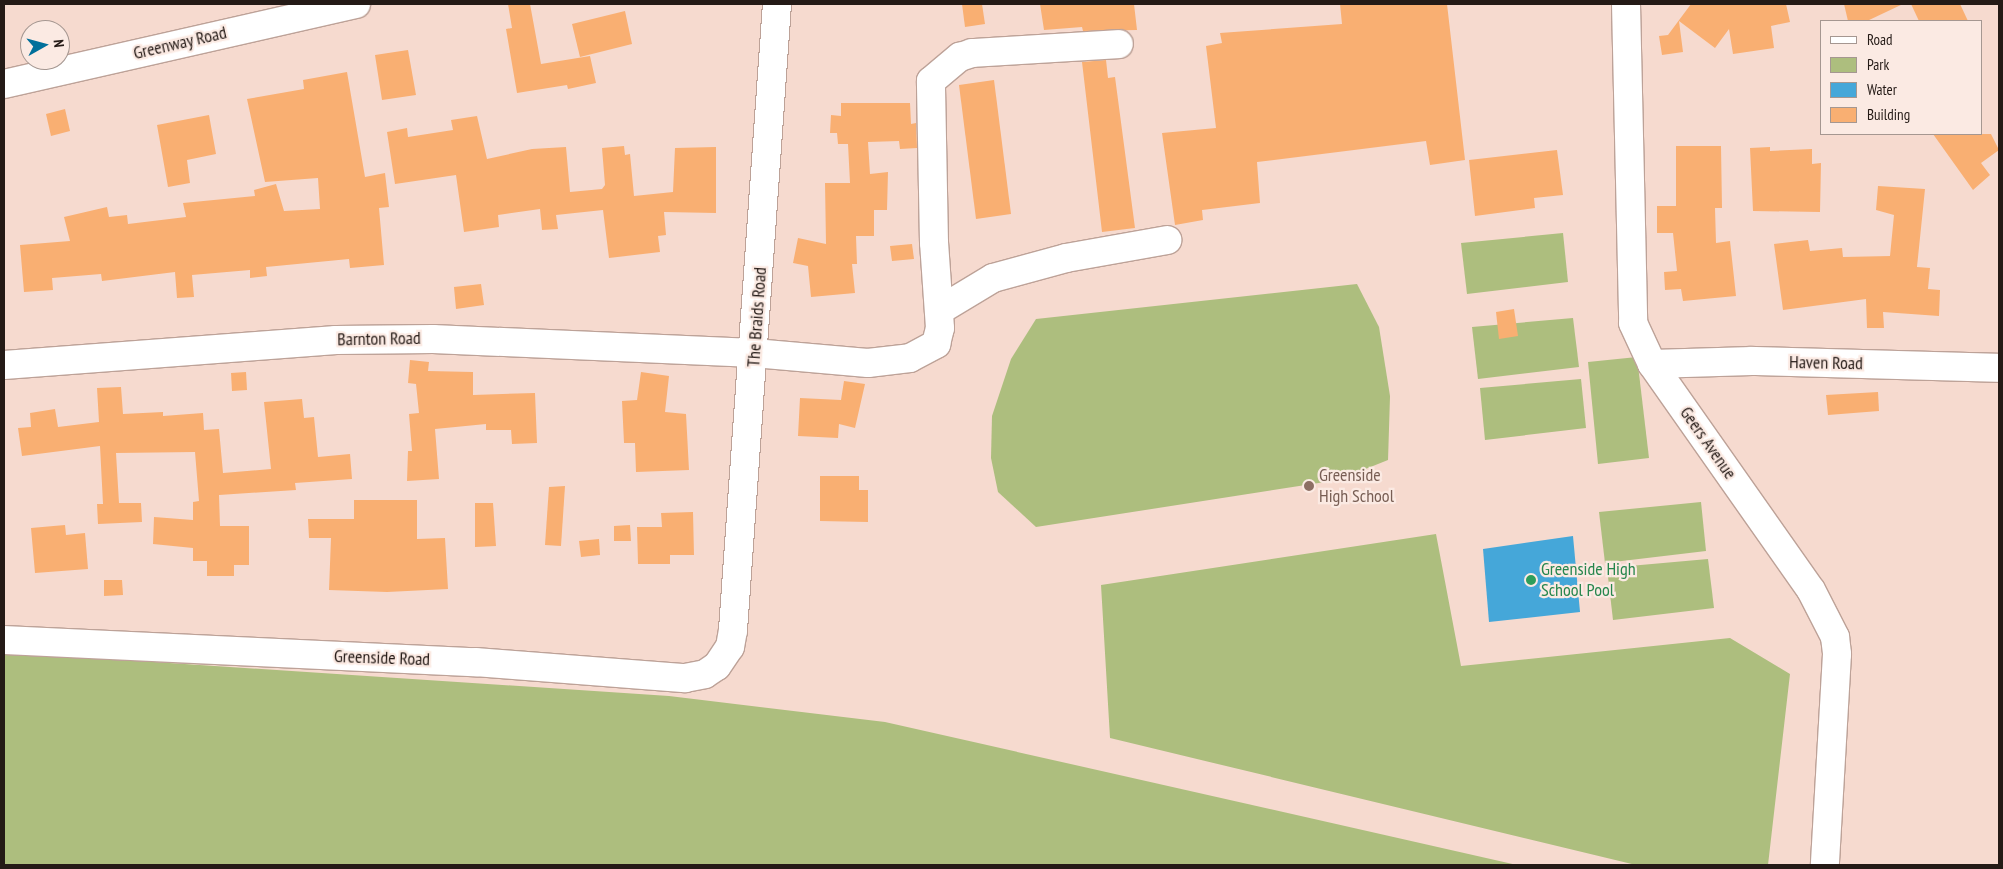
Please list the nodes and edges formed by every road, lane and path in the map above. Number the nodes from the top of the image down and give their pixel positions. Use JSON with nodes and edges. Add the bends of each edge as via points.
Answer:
{"nodes":[{"id":1,"x":356,"y":4,"type":"edge"},
{"id":2,"x":778,"y":4,"type":"edge"},
{"id":3,"x":1626,"y":4,"type":"edge"},
{"id":4,"x":1119,"y":44,"type":"dead end"},
{"id":5,"x":4,"y":84,"type":"edge"},
{"id":6,"x":1168,"y":240,"type":"dead end"},
{"id":7,"x":940,"y":310,"type":"junction"},
{"id":8,"x":754,"y":354,"type":"junction"},
{"id":9,"x":1652,"y":364,"type":"junction"},
{"id":10,"x":4,"y":365,"type":"edge"},
{"id":11,"x":1999,"y":368,"type":"edge"},
{"id":12,"x":733,"y":630,"type":"joint"},
{"id":13,"x":4,"y":640,"type":"edge"},
{"id":14,"x":1825,"y":865,"type":"edge"}],
"edges":[{"from":1,"to":5,"type":"street","name":"Greenway Road"},
{"from":2,"to":8,"type":"street","name":"The Braids Road"},
{"from":3,"to":9,"type":"street","name":"Geers Avenue","via":[[1631,308],[1638,338]]},
{"from":4,"to":7,"type":"street","via":[[972,52],[960,57],[932,81],[934,243]]},
{"from":6,"to":7,"type":"street","via":[[1066,258],[993,278]]},
{"from":7,"to":8,"type":"street","name":"Barnton Road","via":[[936,344],[910,358],[868,363]]},
{"from":8,"to":10,"type":"street","name":"Barnton Road","via":[[432,339],[336,340]]},
{"from":8,"to":12,"type":"street","name":"The Braids Road"},
{"from":9,"to":11,"type":"street","name":"Haven Road","via":[[1752,361]]},
{"from":9,"to":14,"type":"street","name":"Geers Avenue","via":[[1811,590],[1835,636],[1837,663]]},
{"from":12,"to":13,"type":"street","name":"Greenside Road","via":[[730,647],[717,666],[705,674],[686,678],[475,662]]}]}
